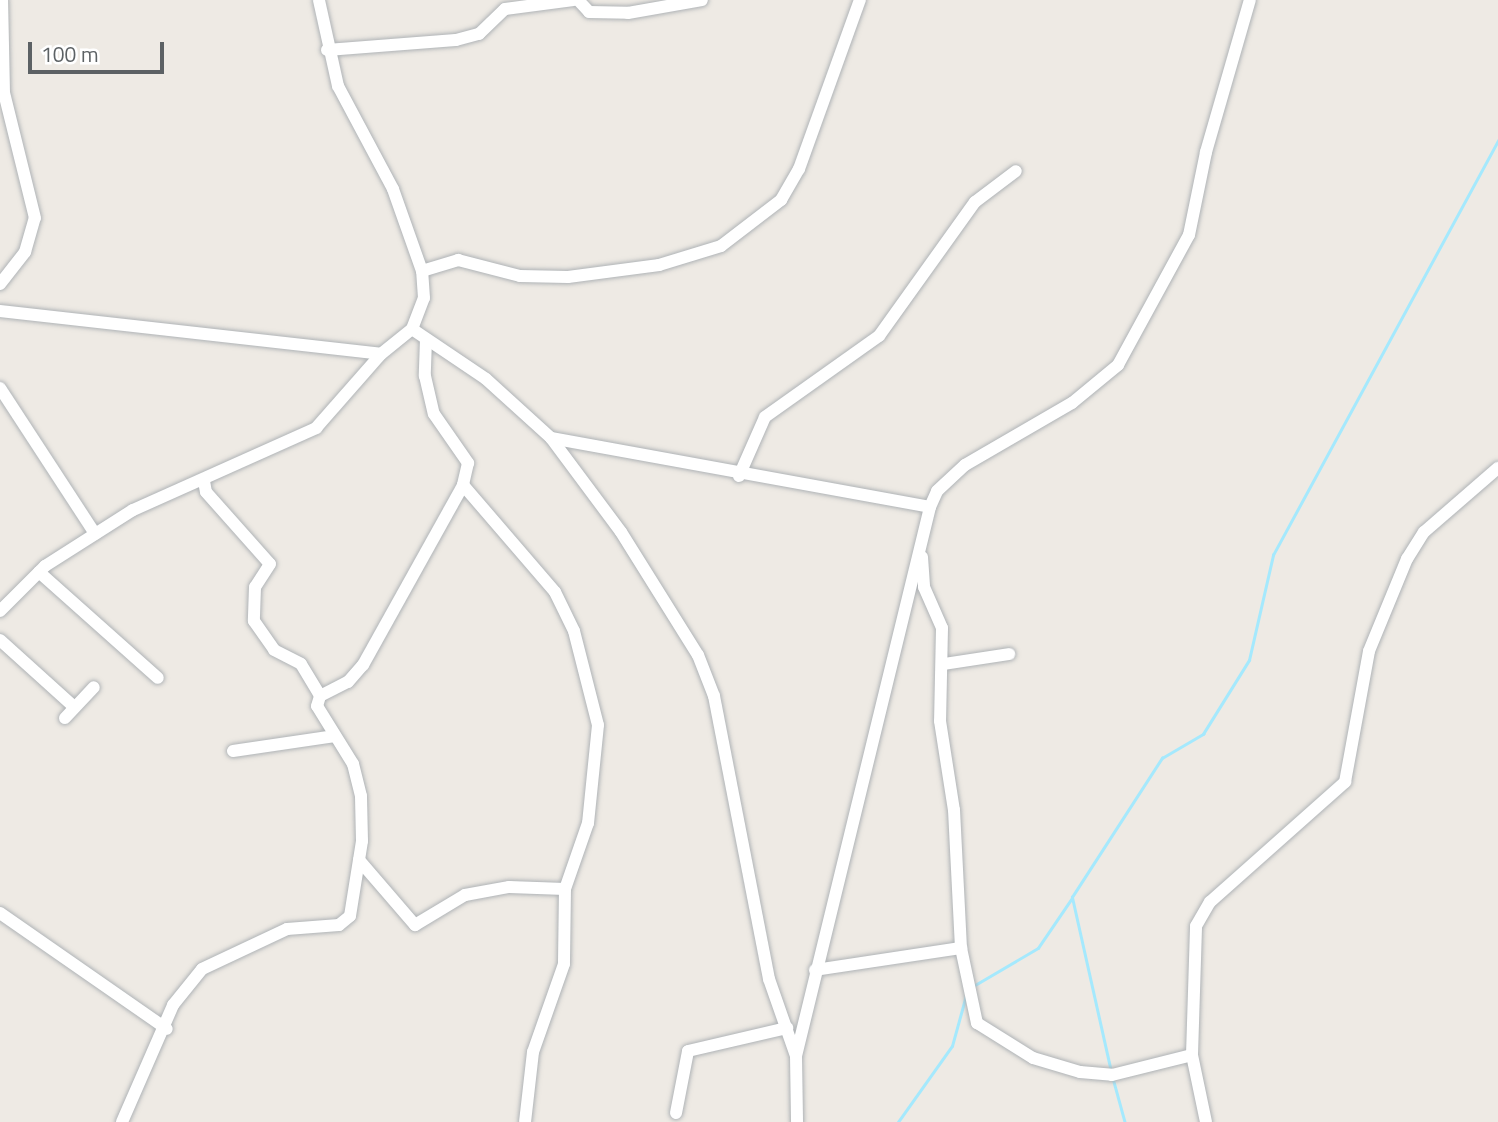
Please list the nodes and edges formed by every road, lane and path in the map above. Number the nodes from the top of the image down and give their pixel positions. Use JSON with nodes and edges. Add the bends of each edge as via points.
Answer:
{"nodes":[{"id":1,"x":2,"y":0,"type":"edge"},
{"id":2,"x":318,"y":0,"type":"edge"},
{"id":3,"x":575,"y":0,"type":"edge"},
{"id":4,"x":702,"y":0,"type":"edge"},
{"id":5,"x":860,"y":0,"type":"edge"},
{"id":6,"x":1250,"y":0,"type":"edge"},
{"id":7,"x":327,"y":50,"type":"junction"},
{"id":8,"x":1016,"y":172,"type":"dead end"},
{"id":9,"x":422,"y":271,"type":"junction"},
{"id":10,"x":0,"y":284,"type":"edge"},
{"id":11,"x":0,"y":311,"type":"edge"},
{"id":12,"x":412,"y":329,"type":"junction"},
{"id":13,"x":426,"y":340,"type":"junction"},
{"id":14,"x":381,"y":354,"type":"junction"},
{"id":15,"x":0,"y":388,"type":"edge"},
{"id":16,"x":551,"y":438,"type":"junction"},
{"id":17,"x":1498,"y":468,"type":"edge"},
{"id":18,"x":739,"y":476,"type":"junction"},
{"id":19,"x":204,"y":481,"type":"junction"},
{"id":20,"x":463,"y":485,"type":"junction"},
{"id":21,"x":929,"y":512,"type":"junction"},
{"id":22,"x":94,"y":534,"type":"junction"},
{"id":23,"x":39,"y":572,"type":"junction"},
{"id":24,"x":0,"y":611,"type":"edge"},
{"id":25,"x":0,"y":640,"type":"edge"},
{"id":26,"x":1009,"y":654,"type":"dead end"},
{"id":27,"x":944,"y":664,"type":"junction"},
{"id":28,"x":158,"y":678,"type":"dead end"},
{"id":29,"x":94,"y":687,"type":"dead end"},
{"id":30,"x":320,"y":696,"type":"junction"},
{"id":31,"x":72,"y":705,"type":"junction"},
{"id":32,"x":65,"y":718,"type":"dead end"},
{"id":33,"x":335,"y":736,"type":"junction"},
{"id":34,"x":233,"y":751,"type":"dead end"},
{"id":35,"x":359,"y":860,"type":"junction"},
{"id":36,"x":565,"y":889,"type":"junction"},
{"id":37,"x":0,"y":913,"type":"edge"},
{"id":38,"x":961,"y":948,"type":"junction"},
{"id":39,"x":815,"y":970,"type":"junction"},
{"id":40,"x":786,"y":1028,"type":"junction"},
{"id":41,"x":167,"y":1029,"type":"junction"},
{"id":42,"x":1192,"y":1055,"type":"junction"},
{"id":43,"x":796,"y":1056,"type":"junction"},
{"id":44,"x":676,"y":1113,"type":"dead end"},
{"id":45,"x":122,"y":1122,"type":"edge"},
{"id":46,"x":525,"y":1122,"type":"edge"},
{"id":47,"x":797,"y":1122,"type":"edge"},
{"id":48,"x":1206,"y":1122,"type":"edge"}],
"edges":[{"from":1,"to":10,"type":"street","via":[[4,93],[35,218],[25,252]]},
{"from":2,"to":7,"type":"street"},
{"from":3,"to":4,"type":"street","via":[[589,12],[628,13]]},
{"from":3,"to":7,"type":"street","via":[[505,9],[478,34],[456,40]]},
{"from":5,"to":9,"type":"street","via":[[799,169],[782,200],[721,246],[659,265],[568,277],[520,276],[458,260]]},
{"from":6,"to":21,"type":"street","via":[[1206,152],[1189,235],[1118,365],[1072,403],[992,444],[948,478]]},
{"from":7,"to":9,"type":"street","via":[[338,86],[393,189]]},
{"from":8,"to":18,"type":"street","via":[[975,202],[878,337],[765,417]]},
{"from":9,"to":12,"type":"street","via":[[424,298]]},
{"from":11,"to":14,"type":"street"},
{"from":12,"to":13,"type":"street"},
{"from":12,"to":14,"type":"street"},
{"from":13,"to":16,"type":"street","via":[[486,379]]},
{"from":13,"to":20,"type":"street","via":[[423,367],[434,414],[468,463]]},
{"from":14,"to":19,"type":"street","via":[[316,428]]},
{"from":15,"to":22,"type":"street"},
{"from":16,"to":18,"type":"street"},
{"from":16,"to":40,"type":"street","via":[[621,532],[698,655],[714,696],[769,979]]},
{"from":17,"to":42,"type":"street","via":[[1424,532],[1407,559],[1369,651],[1345,782],[1210,902],[1196,926]]},
{"from":18,"to":21,"type":"street"},
{"from":19,"to":22,"type":"street","via":[[133,510]]},
{"from":19,"to":30,"type":"street","via":[[206,492],[270,564],[256,587],[254,621],[274,650],[301,664]]},
{"from":20,"to":30,"type":"street","via":[[363,665]]},
{"from":20,"to":36,"type":"street","via":[[555,592],[593,696],[598,763],[588,823]]},
{"from":21,"to":27,"type":"street","via":[[924,587],[942,628]]},
{"from":21,"to":39,"type":"street"},
{"from":22,"to":23,"type":"street"},
{"from":23,"to":24,"type":"street"},
{"from":23,"to":28,"type":"street"},
{"from":25,"to":31,"type":"street"},
{"from":26,"to":27,"type":"street"},
{"from":27,"to":38,"type":"street","via":[[940,721],[954,810]]},
{"from":29,"to":31,"type":"street"},
{"from":30,"to":33,"type":"street","via":[[318,712]]},
{"from":31,"to":32,"type":"street"},
{"from":33,"to":34,"type":"street"},
{"from":33,"to":35,"type":"street","via":[[358,779]]},
{"from":35,"to":36,"type":"street","via":[[415,925],[465,895],[509,887]]},
{"from":35,"to":41,"type":"street","via":[[346,921],[287,929],[201,969],[173,1004]]},
{"from":36,"to":46,"type":"street","via":[[564,964],[533,1052]]},
{"from":37,"to":41,"type":"street"},
{"from":38,"to":39,"type":"street"},
{"from":38,"to":42,"type":"street","via":[[976,1023],[1033,1058],[1112,1075]]},
{"from":39,"to":43,"type":"street"},
{"from":40,"to":43,"type":"street"},
{"from":40,"to":44,"type":"street","via":[[688,1051]]},
{"from":41,"to":45,"type":"street"},
{"from":42,"to":48,"type":"street"},
{"from":43,"to":47,"type":"street"}]}
